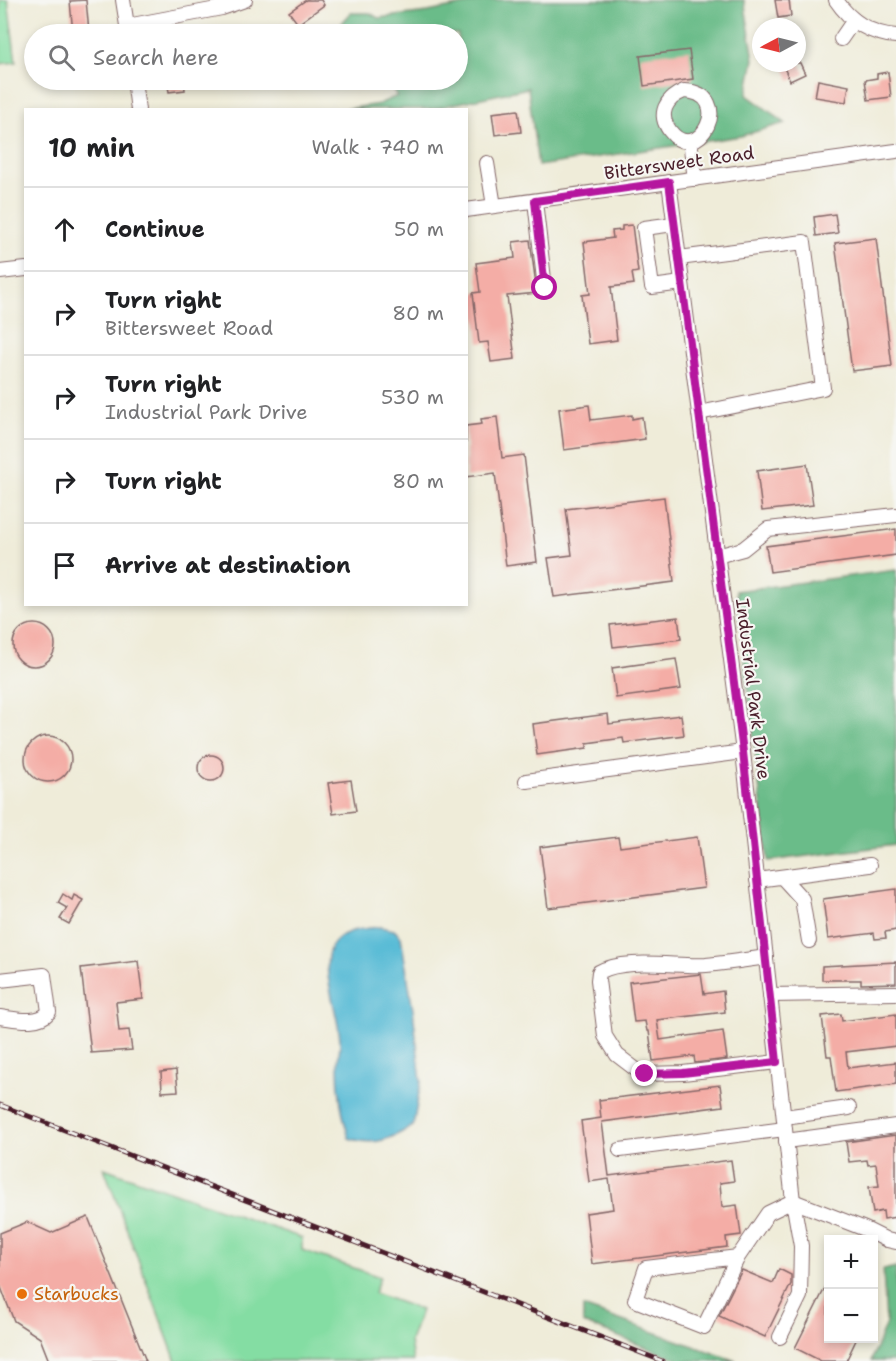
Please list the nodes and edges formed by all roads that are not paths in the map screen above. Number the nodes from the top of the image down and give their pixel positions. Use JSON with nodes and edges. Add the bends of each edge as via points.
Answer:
{"nodes":[{"id":1,"x":123,"y":0,"type":"edge"},
{"id":2,"x":245,"y":0,"type":"edge"},
{"id":3,"x":836,"y":0,"type":"edge"},
{"id":4,"x":854,"y":20,"type":"junction"},
{"id":5,"x":126,"y":24,"type":"edge"},
{"id":6,"x":153,"y":24,"type":"edge"},
{"id":7,"x":896,"y":36,"type":"edge"},
{"id":8,"x":841,"y":39,"type":"dead end"},
{"id":9,"x":135,"y":90,"type":"edge"},
{"id":10,"x":138,"y":108,"type":"edge"},
{"id":11,"x":690,"y":141,"type":"dead end"},
{"id":12,"x":896,"y":151,"type":"edge"},
{"id":13,"x":487,"y":164,"type":"dead end"},
{"id":14,"x":695,"y":179,"type":"junction"},
{"id":15,"x":669,"y":182,"type":"junction"},
{"id":16,"x":535,"y":201,"type":"junction"},
{"id":17,"x":494,"y":206,"type":"junction"},
{"id":18,"x":468,"y":210,"type":"edge"},
{"id":19,"x":674,"y":224,"type":"junction"},
{"id":20,"x":679,"y":258,"type":"junction"},
{"id":21,"x":24,"y":269,"type":"edge"},
{"id":22,"x":0,"y":272,"type":"edge"},
{"id":23,"x":682,"y":283,"type":"junction"},
{"id":24,"x":545,"y":288,"type":"dead end"},
{"id":25,"x":699,"y":413,"type":"junction"},
{"id":26,"x":896,"y":514,"type":"edge"},
{"id":27,"x":717,"y":556,"type":"junction"},
{"id":28,"x":743,"y":752,"type":"junction"},
{"id":29,"x":526,"y":781,"type":"dead end"},
{"id":30,"x":870,"y":865,"type":"dead end"},
{"id":31,"x":782,"y":877,"type":"junction"},
{"id":32,"x":757,"y":880,"type":"junction"},
{"id":33,"x":809,"y":941,"type":"dead end"},
{"id":34,"x":766,"y":957,"type":"junction"},
{"id":35,"x":0,"y":980,"type":"edge"},
{"id":36,"x":896,"y":993,"type":"edge"},
{"id":37,"x":770,"y":995,"type":"junction"},
{"id":38,"x":0,"y":1017,"type":"edge"},
{"id":39,"x":777,"y":1062,"type":"junction"},
{"id":40,"x":849,"y":1108,"type":"dead end"},
{"id":41,"x":896,"y":1126,"type":"edge"},
{"id":42,"x":785,"y":1129,"type":"junction"},
{"id":43,"x":620,"y":1150,"type":"dead end"},
{"id":44,"x":793,"y":1201,"type":"junction"},
{"id":45,"x":896,"y":1242,"type":"edge"},
{"id":46,"x":738,"y":1257,"type":"junction"},
{"id":47,"x":780,"y":1337,"type":"dead end"}],
"edges":[{"from":1,"to":5,"type":"street"},
{"from":2,"to":6,"type":"street"},
{"from":3,"to":4,"type":"street"},
{"from":4,"to":7,"type":"street","via":[[875,32]]},
{"from":4,"to":8,"type":"street"},
{"from":9,"to":10,"type":"street"},
{"from":11,"to":14,"type":"street"},
{"from":12,"to":14,"type":"street","name":"Bittersweet Road"},
{"from":13,"to":17,"type":"street"},
{"from":14,"to":15,"type":"street","name":"Bittersweet Road"},
{"from":15,"to":16,"type":"street","name":"Bittersweet Road"},
{"from":15,"to":19,"type":"street","name":"Industrial Park Drive"},
{"from":16,"to":17,"type":"street","name":"Bittersweet Road"},
{"from":16,"to":24,"type":"street"},
{"from":17,"to":18,"type":"street","name":"Bittersweet Road"},
{"from":19,"to":20,"type":"street","name":"Industrial Park Drive"},
{"from":19,"to":23,"type":"street","via":[[644,228],[652,287]]},
{"from":20,"to":23,"type":"street","name":"Industrial Park Drive"},
{"from":20,"to":25,"type":"street","via":[[804,242],[823,388]]},
{"from":21,"to":22,"type":"street"},
{"from":23,"to":25,"type":"street","name":"Industrial Park Drive"},
{"from":25,"to":27,"type":"street","name":"Industrial Park Drive"},
{"from":26,"to":27,"type":"street","via":[[768,529],[743,549]]},
{"from":27,"to":28,"type":"street","name":"Industrial Park Drive"},
{"from":28,"to":29,"type":"street"},
{"from":28,"to":32,"type":"street","name":"Industrial Park Drive"},
{"from":30,"to":31,"type":"street"},
{"from":31,"to":32,"type":"street"},
{"from":31,"to":33,"type":"street","via":[[802,899]]},
{"from":32,"to":34,"type":"street","name":"Industrial Park Drive"},
{"from":34,"to":37,"type":"street","name":"Industrial Park Drive"},
{"from":34,"to":39,"type":"street","via":[[704,965],[651,963],[605,969],[599,972],[598,980],[605,1036],[617,1055],[638,1071],[683,1073]]},
{"from":35,"to":38,"type":"street","via":[[44,975],[49,1012],[36,1020]]},
{"from":36,"to":37,"type":"street"},
{"from":37,"to":39,"type":"street","name":"Industrial Park Drive"},
{"from":39,"to":42,"type":"street","name":"Industrial Park Drive"},
{"from":40,"to":42,"type":"street"},
{"from":41,"to":42,"type":"street"},
{"from":42,"to":43,"type":"street"},
{"from":42,"to":44,"type":"street","name":"Industrial Park Drive"},
{"from":44,"to":45,"type":"street"},
{"from":44,"to":46,"type":"street","via":[[768,1213]]},
{"from":44,"to":47,"type":"street","name":"Industrial Park Drive","via":[[801,1246],[800,1296]]},
{"from":46,"to":46,"type":"street","via":[[704,1327],[635,1300],[646,1268]]}]}
